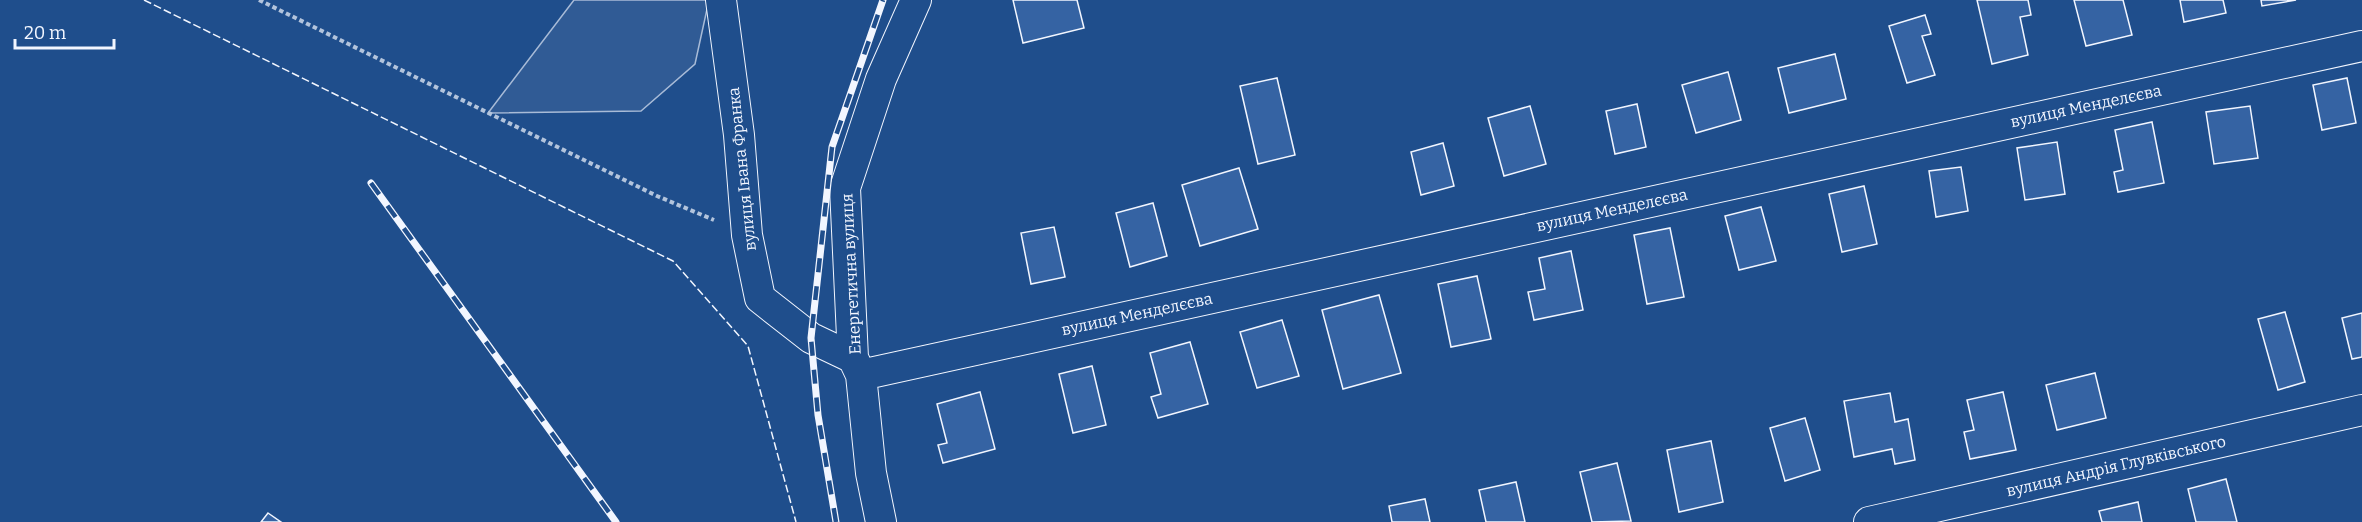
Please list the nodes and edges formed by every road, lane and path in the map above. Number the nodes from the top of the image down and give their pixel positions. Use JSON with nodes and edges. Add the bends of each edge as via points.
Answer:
{"nodes":[{"id":1,"x":259,"y":0,"type":"edge"},
{"id":2,"x":721,"y":0,"type":"edge"},
{"id":3,"x":916,"y":0,"type":"edge"},
{"id":4,"x":2362,"y":46,"type":"edge"},
{"id":5,"x":747,"y":235,"type":"junction"},
{"id":6,"x":857,"y":366,"type":"junction"},
{"id":7,"x":2362,"y":410,"type":"edge"},
{"id":8,"x":881,"y":522,"type":"edge"},
{"id":9,"x":1869,"y":522,"type":"edge"}],
"edges":[{"from":1,"to":5,"type":"path","via":[[657,196]]},
{"from":2,"to":5,"type":"street","name":"вулиця Івана Франка","via":[[740,135]]},
{"from":3,"to":6,"type":"street","name":"Енергетична вулиця","via":[[881,79],[845,188]]},
{"from":4,"to":6,"type":"street","name":"вулиця Менделєєва"},
{"from":5,"to":6,"type":"street","name":"вулиця Івана Франка","via":[[760,298],[811,338]]},
{"from":6,"to":8,"type":"street","name":"Енергетична вулиця"},
{"from":7,"to":9,"type":"street","name":"вулиця Андрія Глувківського"}]}
